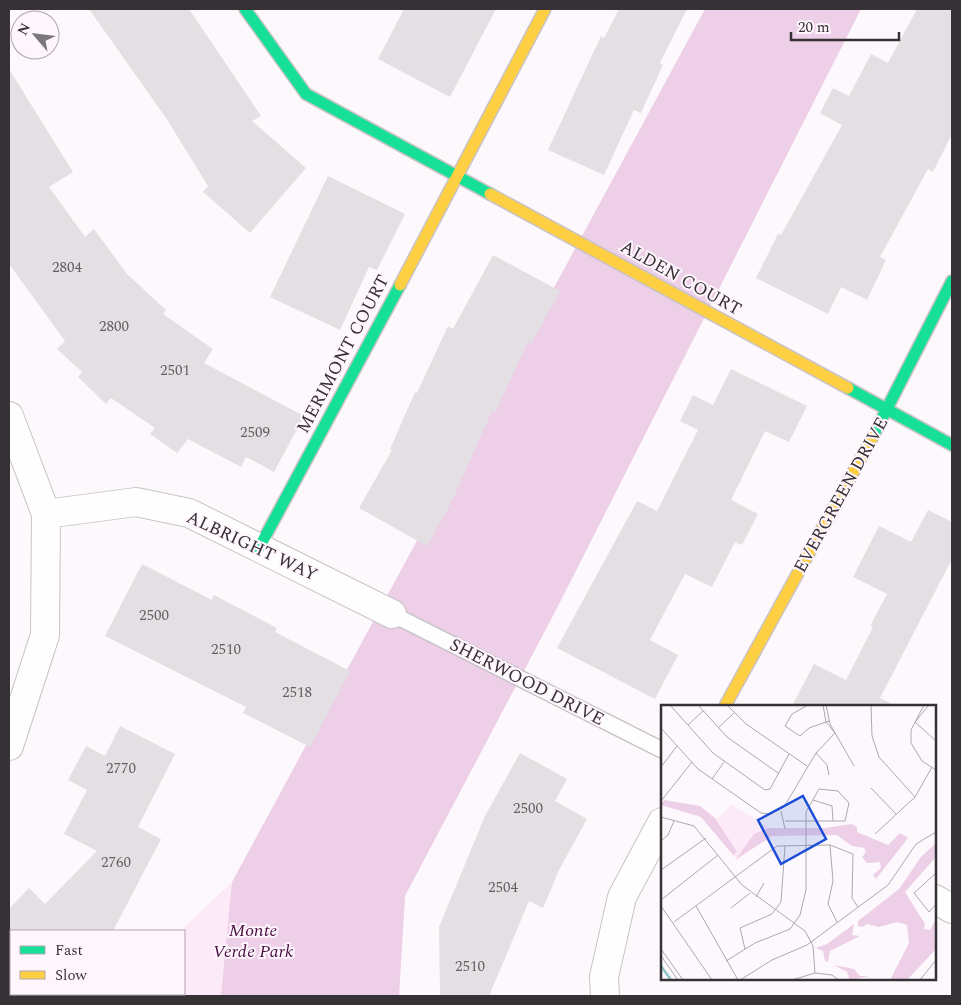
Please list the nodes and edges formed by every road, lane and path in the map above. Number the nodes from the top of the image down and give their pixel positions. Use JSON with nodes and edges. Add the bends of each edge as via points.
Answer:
{"nodes":[{"id":1,"x":246,"y":9,"type":"edge"},
{"id":2,"x":545,"y":9,"type":"edge"},
{"id":3,"x":459,"y":176,"type":"junction"},
{"id":4,"x":952,"y":281,"type":"edge"},
{"id":5,"x":887,"y":410,"type":"junction"},
{"id":6,"x":9,"y":416,"type":"edge"},
{"id":7,"x":952,"y":445,"type":"edge"},
{"id":8,"x":46,"y":514,"type":"junction"},
{"id":9,"x":259,"y":548,"type":"junction"},
{"id":10,"x":392,"y":614,"type":"joint"},
{"id":11,"x":726,"y":705,"type":"edge"},
{"id":12,"x":9,"y":746,"type":"edge"},
{"id":13,"x":661,"y":749,"type":"edge"},
{"id":14,"x":661,"y":824,"type":"edge"},
{"id":15,"x":936,"y":900,"type":"edge"},
{"id":16,"x":952,"y":909,"type":"edge"},
{"id":17,"x":605,"y":996,"type":"edge"}],
"edges":[{"from":1,"to":3,"type":"street","name":"ALDEN COURT","via":[[306,94]]},
{"from":2,"to":3,"type":"street"},
{"from":3,"to":5,"type":"street","name":"ALDEN COURT"},
{"from":3,"to":9,"type":"street","name":"MERIMONT COURT"},
{"from":4,"to":5,"type":"street","name":"EVERGREEN DRIVE"},
{"from":5,"to":7,"type":"street","name":"ALDEN COURT"},
{"from":5,"to":11,"type":"street","name":"EVERGREEN DRIVE"},
{"from":6,"to":8,"type":"street"},
{"from":8,"to":9,"type":"street","name":"ALBRIGHT WAY","via":[[136,502],[189,513]]},
{"from":8,"to":12,"type":"street","via":[[45,635]]},
{"from":9,"to":10,"type":"street","name":"ALBRIGHT WAY"},
{"from":10,"to":13,"type":"lane","name":"SHERWOOD DRIVE"},
{"from":14,"to":17,"type":"street","via":[[622,897],[604,977]]},
{"from":15,"to":16,"type":"street"}]}
